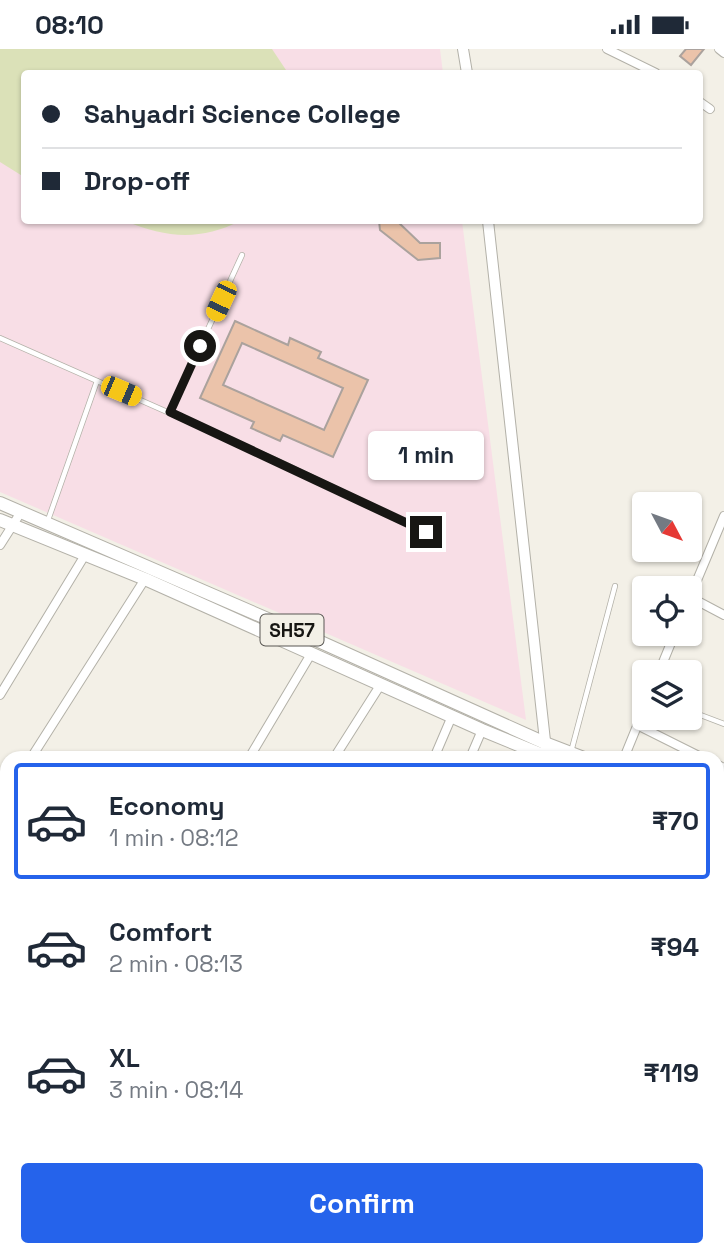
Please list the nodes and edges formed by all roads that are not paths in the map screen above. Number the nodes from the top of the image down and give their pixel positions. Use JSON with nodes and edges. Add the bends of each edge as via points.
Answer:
{"nodes":[{"id":1,"x":463,"y":49,"type":"edge"},
{"id":2,"x":607,"y":49,"type":"edge"},
{"id":3,"x":719,"y":49,"type":"edge"},
{"id":4,"x":724,"y":53,"type":"edge"},
{"id":5,"x":466,"y":70,"type":"edge"},
{"id":6,"x":650,"y":70,"type":"edge"},
{"id":7,"x":703,"y":104,"type":"edge"},
{"id":8,"x":710,"y":109,"type":"dead end"},
{"id":9,"x":488,"y":224,"type":"edge"},
{"id":10,"x":242,"y":255,"type":"dead end"},
{"id":11,"x":0,"y":338,"type":"edge"},
{"id":12,"x":97,"y":381,"type":"junction"},
{"id":13,"x":170,"y":412,"type":"junction"},
{"id":14,"x":0,"y":503,"type":"edge"},
{"id":15,"x":21,"y":512,"type":"junction"},
{"id":16,"x":724,"y":516,"type":"edge"},
{"id":17,"x":6,"y":523,"type":"edge"},
{"id":18,"x":46,"y":523,"type":"junction"},
{"id":19,"x":426,"y":532,"type":"dead end"},
{"id":20,"x":0,"y":545,"type":"edge"},
{"id":21,"x":85,"y":555,"type":"junction"},
{"id":22,"x":699,"y":576,"type":"edge"},
{"id":23,"x":145,"y":579,"type":"junction"},
{"id":24,"x":615,"y":586,"type":"dead end"},
{"id":25,"x":702,"y":602,"type":"edge"},
{"id":26,"x":723,"y":612,"type":"edge"},
{"id":27,"x":311,"y":654,"type":"junction"},
{"id":28,"x":381,"y":684,"type":"junction"},
{"id":29,"x":0,"y":695,"type":"edge"},
{"id":30,"x":452,"y":716,"type":"junction"},
{"id":31,"x":702,"y":716,"type":"edge"},
{"id":32,"x":724,"y":724,"type":"edge"},
{"id":33,"x":482,"y":730,"type":"junction"},
{"id":34,"x":635,"y":730,"type":"edge"},
{"id":35,"x":647,"y":730,"type":"edge"},
{"id":36,"x":545,"y":743,"type":"junction"},
{"id":37,"x":35,"y":751,"type":"edge"},
{"id":38,"x":253,"y":751,"type":"edge"},
{"id":39,"x":338,"y":751,"type":"edge"},
{"id":40,"x":438,"y":751,"type":"edge"},
{"id":41,"x":473,"y":751,"type":"edge"},
{"id":42,"x":534,"y":751,"type":"edge"},
{"id":43,"x":547,"y":751,"type":"edge"},
{"id":44,"x":565,"y":751,"type":"edge"},
{"id":45,"x":571,"y":751,"type":"edge"},
{"id":46,"x":627,"y":751,"type":"edge"},
{"id":47,"x":689,"y":751,"type":"edge"}],
"edges":[{"from":1,"to":5,"type":"street"},
{"from":2,"to":6,"type":"street"},
{"from":3,"to":4,"type":"street"},
{"from":7,"to":8,"type":"street"},
{"from":9,"to":36,"type":"street"},
{"from":10,"to":13,"type":"lane"},
{"from":11,"to":12,"type":"lane"},
{"from":12,"to":13,"type":"lane"},
{"from":12,"to":18,"type":"lane"},
{"from":13,"to":19,"type":"lane"},
{"from":14,"to":15,"type":"main road","number":"SH57"},
{"from":15,"to":17,"type":"street"},
{"from":15,"to":18,"type":"main road","number":"SH57"},
{"from":16,"to":22,"type":"street"},
{"from":17,"to":20,"type":"street"},
{"from":17,"to":21,"type":"main road","number":"SH57"},
{"from":18,"to":36,"type":"main road","number":"SH57"},
{"from":21,"to":23,"type":"main road","number":"SH57"},
{"from":21,"to":29,"type":"street"},
{"from":23,"to":27,"type":"main road","number":"SH57"},
{"from":23,"to":37,"type":"street"},
{"from":24,"to":45,"type":"lane"},
{"from":25,"to":26,"type":"street"},
{"from":27,"to":28,"type":"main road","number":"SH57"},
{"from":27,"to":38,"type":"street"},
{"from":28,"to":30,"type":"main road","number":"SH57"},
{"from":28,"to":39,"type":"street"},
{"from":30,"to":33,"type":"main road","number":"SH57"},
{"from":30,"to":40,"type":"street"},
{"from":31,"to":32,"type":"lane"},
{"from":33,"to":41,"type":"street"},
{"from":33,"to":42,"type":"main road","number":"SH57"},
{"from":34,"to":46,"type":"street"},
{"from":35,"to":47,"type":"street"},
{"from":36,"to":43,"type":"street"},
{"from":36,"to":44,"type":"main road","number":"SH57"}]}
